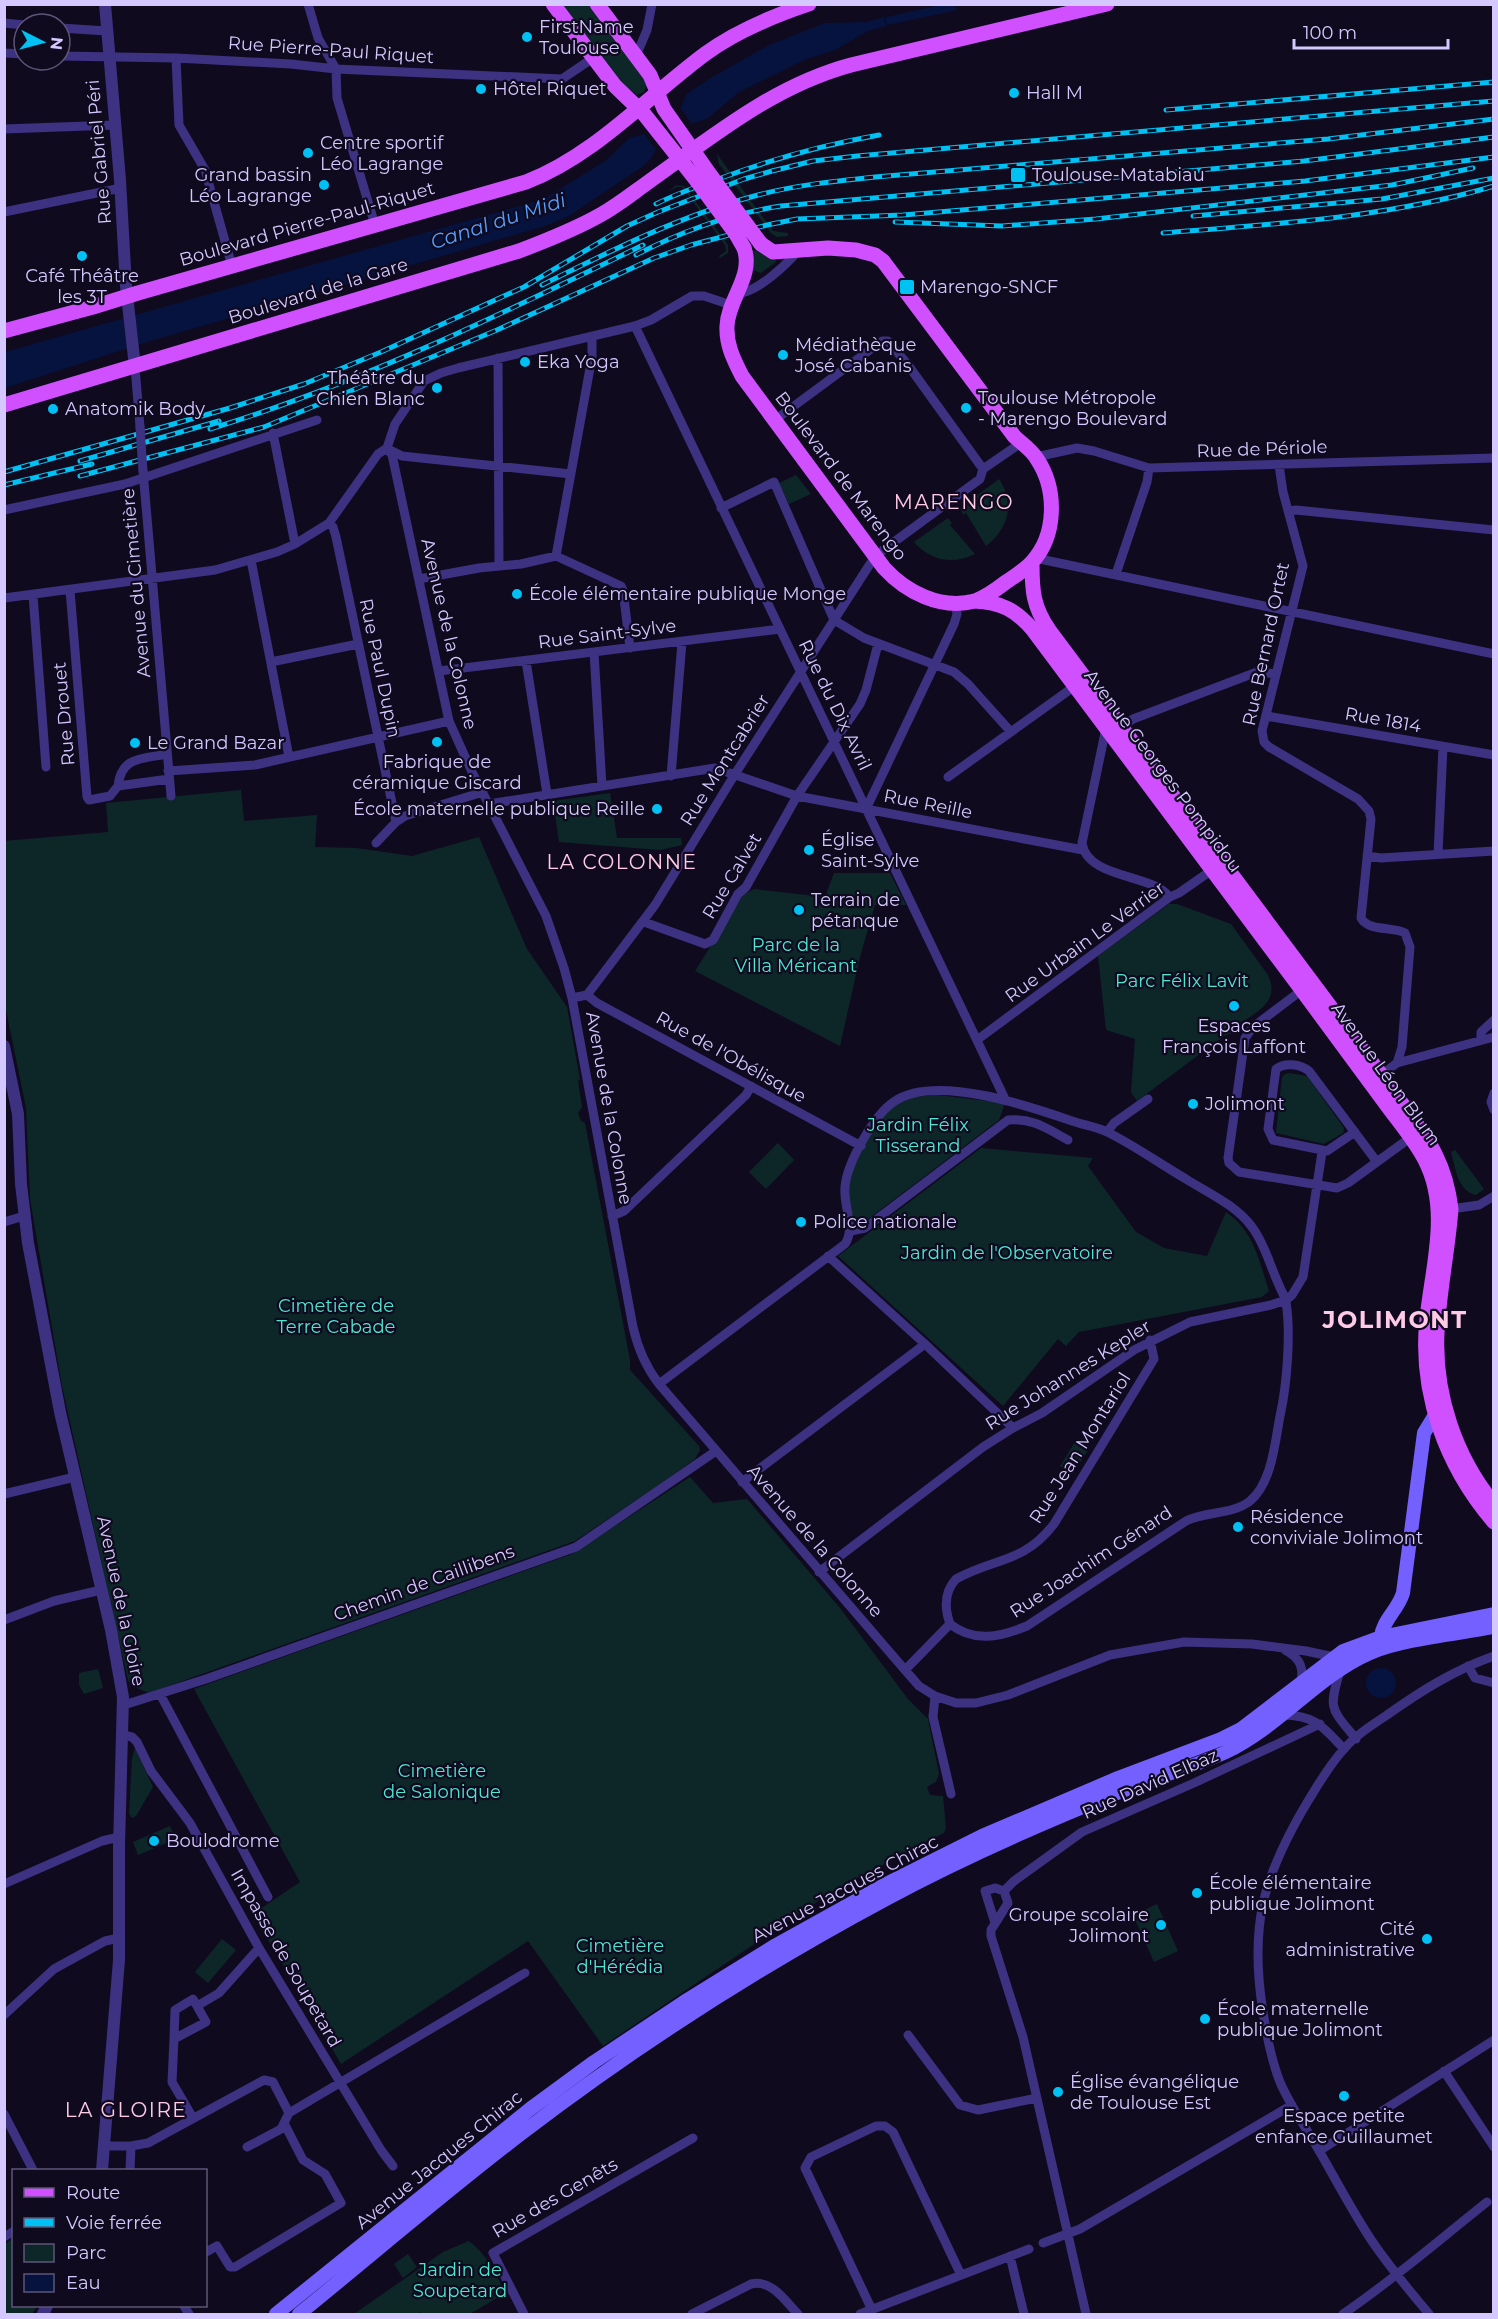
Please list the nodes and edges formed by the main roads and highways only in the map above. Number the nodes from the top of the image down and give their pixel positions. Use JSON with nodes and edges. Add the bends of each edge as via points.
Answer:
{"nodes":[{"id":1,"x":553,"y":4,"type":"edge"},
{"id":2,"x":597,"y":4,"type":"edge"},
{"id":3,"x":808,"y":4,"type":"edge"},
{"id":4,"x":1107,"y":4,"type":"edge"},
{"id":5,"x":792,"y":7,"type":"edge"},
{"id":6,"x":656,"y":93,"type":"junction"},
{"id":7,"x":637,"y":108,"type":"junction"},
{"id":8,"x":682,"y":153,"type":"junction"},
{"id":9,"x":704,"y":179,"type":"junction"},
{"id":10,"x":4,"y":331,"type":"edge"},
{"id":11,"x":4,"y":405,"type":"edge"},
{"id":12,"x":1034,"y":560,"type":"junction"},
{"id":13,"x":974,"y":601,"type":"junction"},
{"id":14,"x":1306,"y":986,"type":"junction"},
{"id":15,"x":1416,"y":1134,"type":"junction"},
{"id":16,"x":1435,"y":1415,"type":"junction"},
{"id":17,"x":1494,"y":1504,"type":"edge"},
{"id":18,"x":1494,"y":1522,"type":"edge"},
{"id":19,"x":1494,"y":1614,"type":"edge"},
{"id":20,"x":1494,"y":1627,"type":"edge"},
{"id":21,"x":1381,"y":1637,"type":"junction"},
{"id":22,"x":276,"y":2314,"type":"edge"},
{"id":23,"x":299,"y":2314,"type":"edge"}],
"edges":[{"from":1,"to":7,"type":"main road","via":[[622,95]]},
{"from":2,"to":6,"type":"main road","via":[[650,75]]},
{"from":3,"to":5,"type":"main road","name":"Boulevard Pierre-Paul-Riquet"},
{"from":4,"to":8,"type":"main road","name":"Boulevard de la Gare","via":[[816,75],[763,102]]},
{"from":5,"to":6,"type":"main road","name":"Boulevard Pierre-Paul-Riquet","via":[[707,53]]},
{"from":6,"to":7,"type":"main road","name":"Boulevard Pierre-Paul-Riquet"},
{"from":6,"to":8,"type":"main road","via":[[684,138]]},
{"from":7,"to":8,"type":"main road"},
{"from":7,"to":10,"type":"main road","name":"Boulevard Pierre-Paul-Riquet","via":[[585,150],[544,176],[232,266],[129,301]]},
{"from":8,"to":9,"type":"main road"},
{"from":8,"to":11,"type":"main road","name":"Boulevard de la Gare","via":[[604,213],[551,239],[135,362]]},
{"from":9,"to":12,"type":"main road","name":"Boulevard de Marengo","bridge":true,"via":[[761,244],[773,252],[856,250],[883,261],[1020,442],[1036,457],[1050,488],[1052,504],[1048,531]]},
{"from":9,"to":13,"type":"main road","name":"Boulevard de Marengo","bridge":true,"via":[[744,248],[746,268],[727,326],[728,343],[742,376],[895,580],[931,599]]},
{"from":12,"to":13,"type":"main road","name":"Boulevard de Marengo","via":[[994,591]]},
{"from":12,"to":14,"type":"main road","name":"Avenue Georges Pompidou","via":[[1034,598],[1040,616]]},
{"from":13,"to":14,"type":"main road","name":"Avenue Georges Pompidou","via":[[1002,604],[1022,616],[1212,870]]},
{"from":14,"to":15,"type":"main road","name":"Avenue Léon Blum"},
{"from":15,"to":16,"type":"main road","name":"Avenue Léon Blum","via":[[1439,1209],[1426,1336]]},
{"from":15,"to":17,"type":"main road","name":"Avenue Léon Blum","via":[[1440,1162],[1451,1209],[1437,1347],[1445,1407],[1473,1475]]},
{"from":16,"to":18,"type":"main road","name":"Avenue Léon Blum","via":[[1458,1471]]},
{"from":16,"to":21,"type":"main road","via":[[1424,1433],[1403,1593],[1400,1604],[1381,1629]]},
{"from":19,"to":21,"type":"main road","name":"Avenue Jacques Chirac"},
{"from":20,"to":23,"type":"main road","name":"Avenue Jacques Chirac","via":[[1370,1653],[1252,1738],[962,1860],[746,1979],[624,2058],[520,2134]]},
{"from":21,"to":22,"type":"main road","name":"Avenue Jacques Chirac","via":[[1343,1651],[1249,1723],[1221,1739],[976,1839],[827,1916],[728,1974],[530,2109]]}]}
